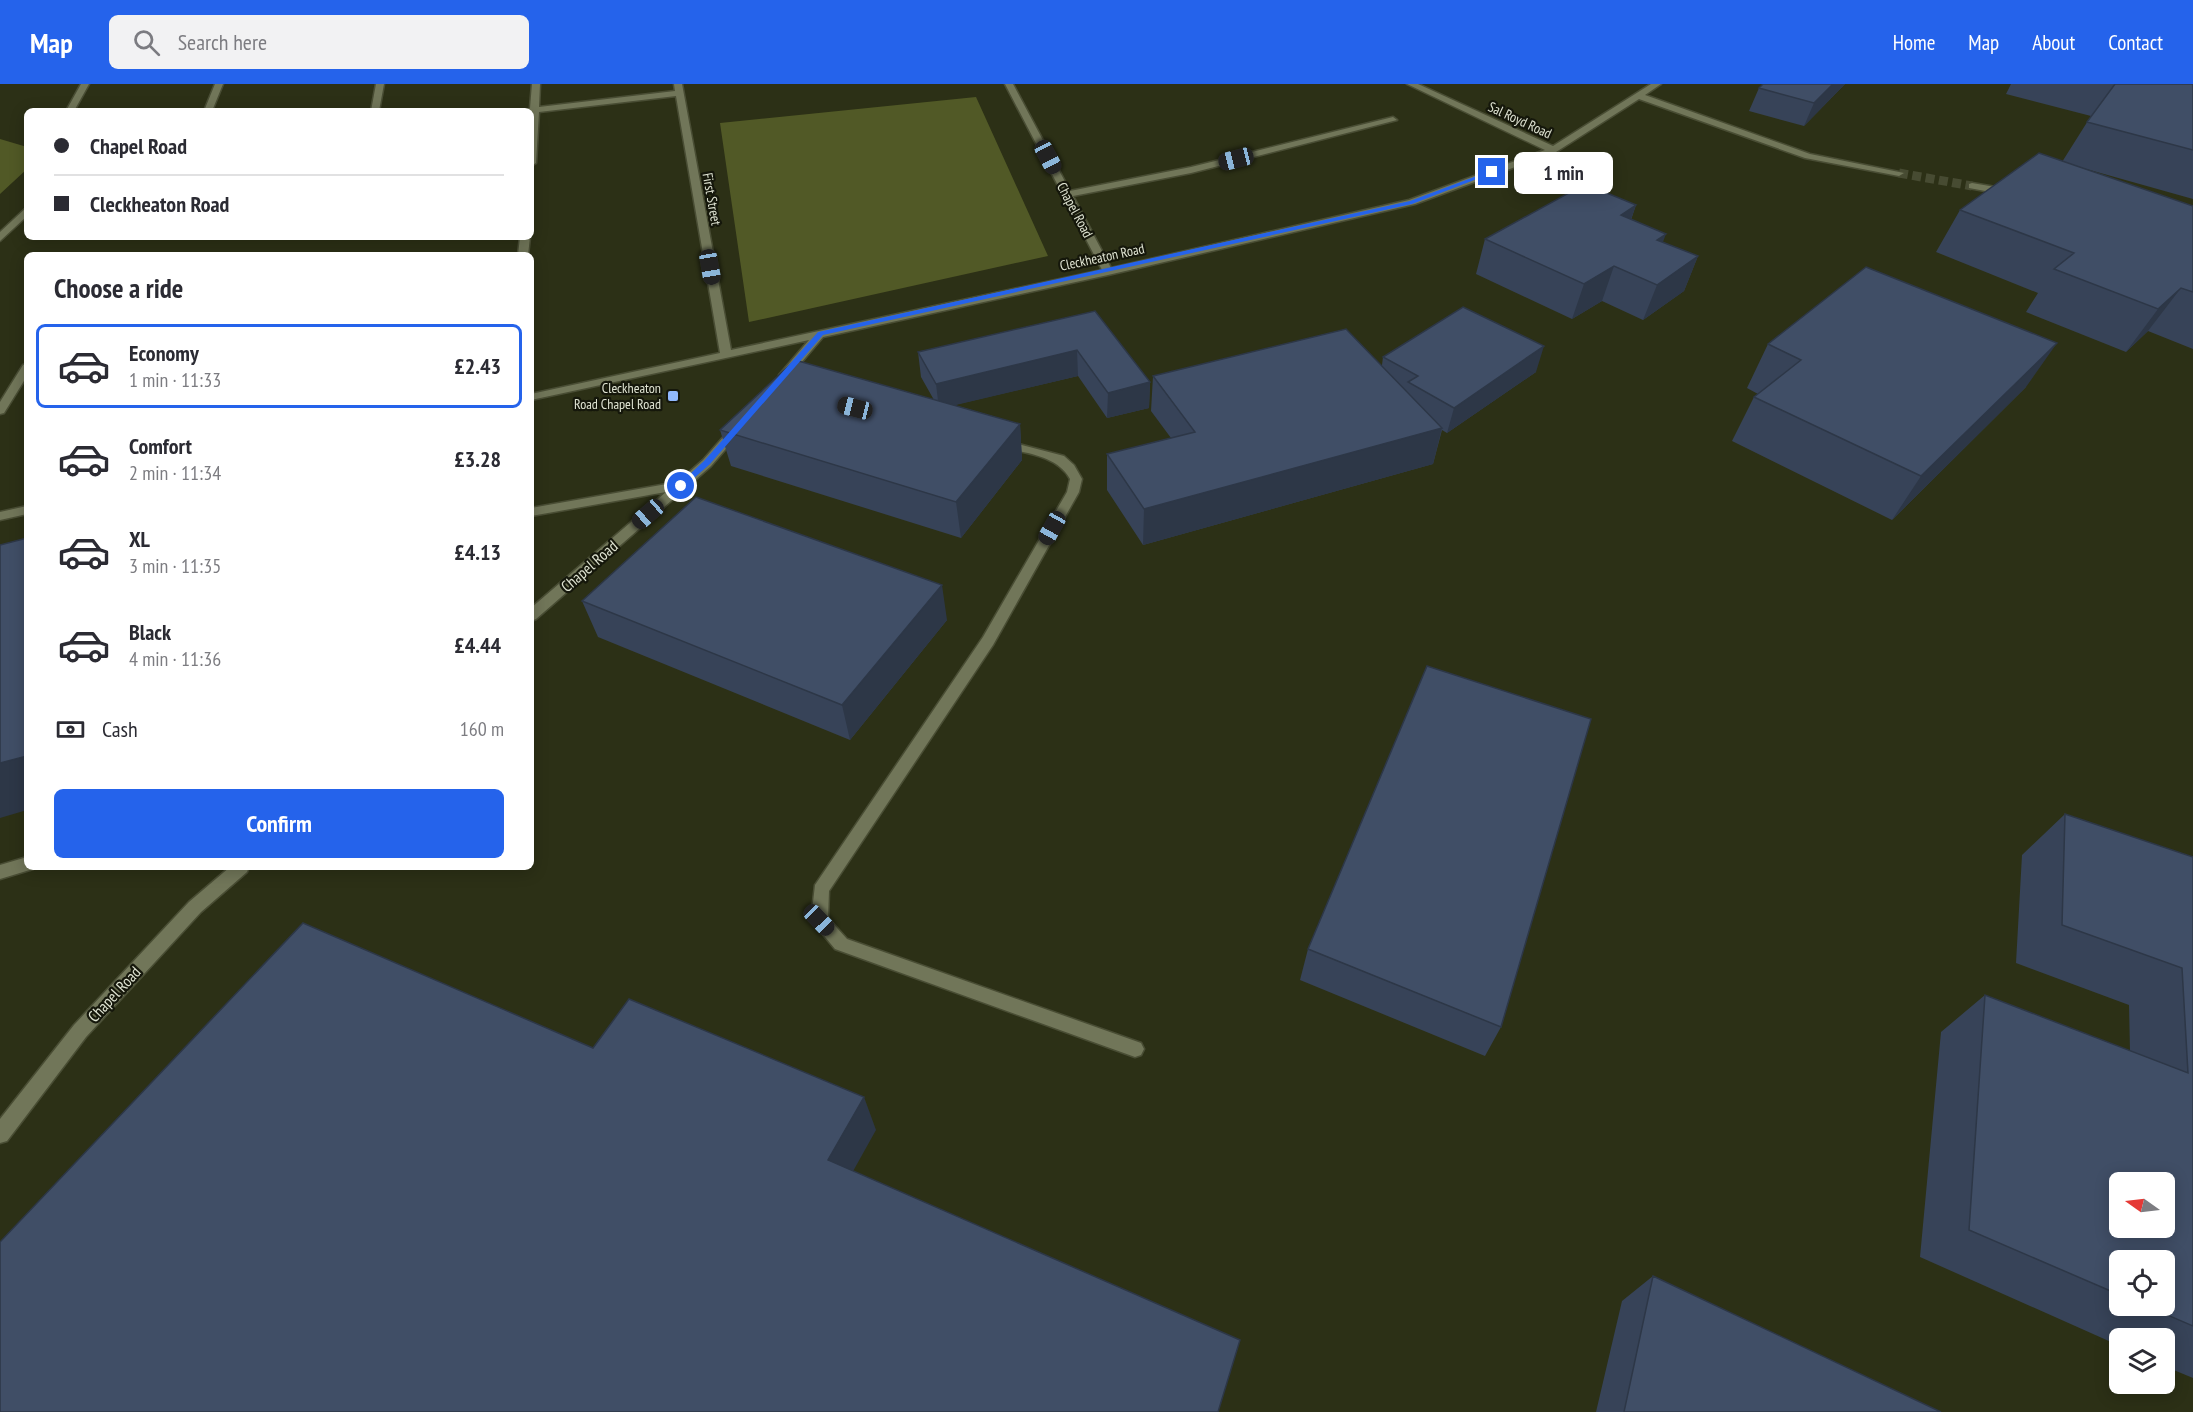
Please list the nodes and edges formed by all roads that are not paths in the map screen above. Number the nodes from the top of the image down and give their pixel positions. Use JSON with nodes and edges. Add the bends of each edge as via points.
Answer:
{"nodes":[{"id":1,"x":85,"y":84,"type":"edge"},
{"id":2,"x":219,"y":84,"type":"edge"},
{"id":3,"x":380,"y":84,"type":"edge"},
{"id":4,"x":536,"y":84,"type":"edge"},
{"id":5,"x":1009,"y":84,"type":"edge"},
{"id":6,"x":1411,"y":84,"type":"edge"},
{"id":7,"x":1657,"y":84,"type":"edge"},
{"id":8,"x":679,"y":88,"type":"edge"},
{"id":9,"x":1639,"y":96,"type":"junction"},
{"id":10,"x":72,"y":108,"type":"edge"},
{"id":11,"x":209,"y":108,"type":"edge"},
{"id":12,"x":376,"y":108,"type":"edge"},
{"id":13,"x":532,"y":108,"type":"edge"},
{"id":14,"x":534,"y":111,"type":"edge"},
{"id":15,"x":1393,"y":120,"type":"dead end"},
{"id":16,"x":1553,"y":150,"type":"junction"},
{"id":17,"x":1899,"y":173,"type":"tunnel mouth"},
{"id":18,"x":1972,"y":186,"type":"tunnel mouth"},
{"id":19,"x":1067,"y":194,"type":"junction"},
{"id":20,"x":2020,"y":195,"type":"edge"},
{"id":21,"x":24,"y":213,"type":"edge"},
{"id":22,"x":0,"y":237,"type":"edge"},
{"id":23,"x":1108,"y":272,"type":"junction"},
{"id":24,"x":820,"y":334,"type":"junction"},
{"id":25,"x":726,"y":355,"type":"junction"},
{"id":26,"x":24,"y":372,"type":"edge"},
{"id":27,"x":773,"y":388,"type":"edge"},
{"id":28,"x":534,"y":396,"type":"edge"},
{"id":29,"x":0,"y":411,"type":"edge"},
{"id":30,"x":744,"y":421,"type":"edge"},
{"id":31,"x":994,"y":441,"type":"edge"},
{"id":32,"x":681,"y":486,"type":"junction"},
{"id":33,"x":24,"y":511,"type":"edge"},
{"id":34,"x":534,"y":511,"type":"edge"},
{"id":35,"x":0,"y":516,"type":"edge"},
{"id":36,"x":534,"y":613,"type":"edge"},
{"id":37,"x":24,"y":865,"type":"edge"},
{"id":38,"x":238,"y":870,"type":"edge"},
{"id":39,"x":0,"y":872,"type":"edge"},
{"id":40,"x":1135,"y":1049,"type":"dead end"},
{"id":41,"x":0,"y":1134,"type":"edge"}],
"edges":[{"from":1,"to":10,"type":"street"},
{"from":2,"to":11,"type":"street"},
{"from":3,"to":12,"type":"street"},
{"from":4,"to":13,"type":"street"},
{"from":5,"to":19,"type":"street","name":"Chapel Road"},
{"from":6,"to":16,"type":"street","name":"Sal Royd Road"},
{"from":7,"to":9,"type":"street","name":"Cleckheaton Road"},
{"from":8,"to":14,"type":"street"},
{"from":8,"to":25,"type":"street","name":"First Street"},
{"from":9,"to":16,"type":"street","name":"Cleckheaton Road"},
{"from":9,"to":17,"type":"street","via":[[1808,156]]},
{"from":15,"to":19,"type":"street","via":[[1191,170]]},
{"from":16,"to":23,"type":"street","name":"Cleckheaton Road","via":[[1412,202]]},
{"from":18,"to":20,"type":"street"},
{"from":19,"to":23,"type":"street","name":"Chapel Road"},
{"from":21,"to":22,"type":"street"},
{"from":23,"to":24,"type":"street","name":"Cleckheaton Road"},
{"from":24,"to":25,"type":"street","name":"Cleckheaton Road"},
{"from":24,"to":27,"type":"street"},
{"from":25,"to":28,"type":"street","name":"Cleckheaton Road"},
{"from":26,"to":29,"type":"street"},
{"from":30,"to":32,"type":"street","name":"Chapel Road"},
{"from":31,"to":40,"type":"street","via":[[1060,459],[1076,479],[1072,492],[988,642],[821,890],[819,920],[842,944],[871,956]]},
{"from":32,"to":34,"type":"street"},
{"from":32,"to":36,"type":"street","name":"Chapel Road"},
{"from":33,"to":35,"type":"street"},
{"from":37,"to":39,"type":"street"},
{"from":38,"to":41,"type":"street","name":"Chapel Road","via":[[195,907],[80,1031]]}]}
